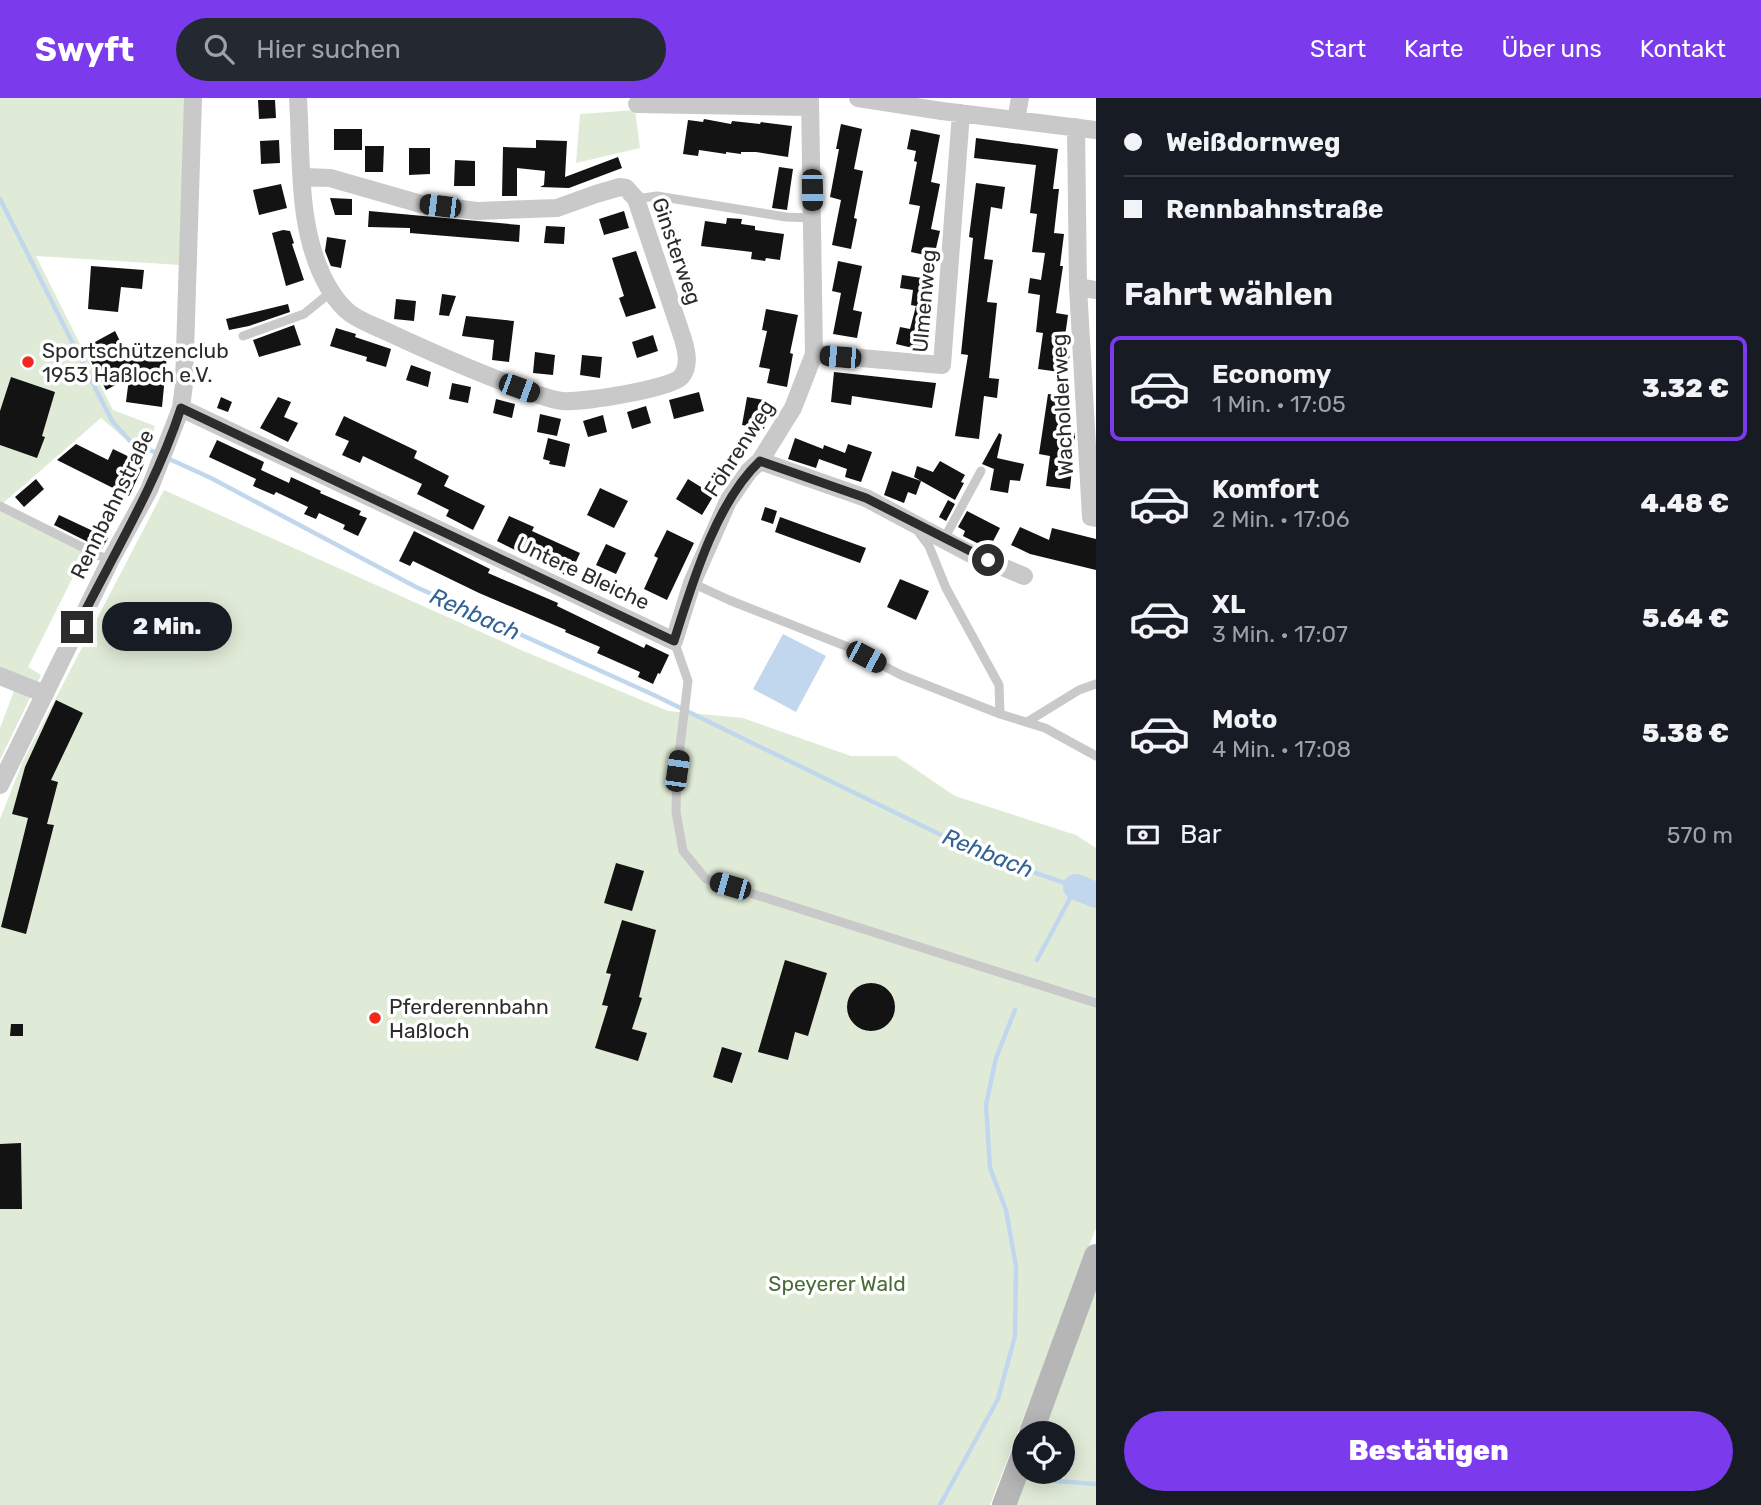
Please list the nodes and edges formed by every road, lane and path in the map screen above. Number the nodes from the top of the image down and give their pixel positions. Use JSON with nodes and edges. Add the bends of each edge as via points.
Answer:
{"nodes":[{"id":1,"x":193,"y":98,"type":"edge"},
{"id":2,"x":298,"y":98,"type":"edge"},
{"id":3,"x":1020,"y":98,"type":"edge"},
{"id":4,"x":865,"y":99,"type":"edge"},
{"id":5,"x":810,"y":102,"type":"edge"},
{"id":6,"x":637,"y":104,"type":"dead end"},
{"id":7,"x":943,"y":105,"type":"edge"},
{"id":8,"x":961,"y":113,"type":"junction"},
{"id":9,"x":1016,"y":120,"type":"junction"},
{"id":10,"x":1076,"y":127,"type":"junction"},
{"id":11,"x":1096,"y":130,"type":"edge"},
{"id":12,"x":303,"y":177,"type":"junction"},
{"id":13,"x":636,"y":199,"type":"junction"},
{"id":14,"x":813,"y":218,"type":"junction"},
{"id":15,"x":1087,"y":288,"type":"edge"},
{"id":16,"x":331,"y":292,"type":"junction"},
{"id":17,"x":243,"y":336,"type":"dead end"},
{"id":18,"x":814,"y":354,"type":"junction"},
{"id":19,"x":181,"y":408,"type":"junction"},
{"id":20,"x":760,"y":461,"type":"junction"},
{"id":21,"x":981,"y":471,"type":"dead end"},
{"id":22,"x":0,"y":506,"type":"edge"},
{"id":23,"x":1096,"y":518,"type":"edge"},
{"id":24,"x":910,"y":520,"type":"junction"},
{"id":25,"x":944,"y":539,"type":"junction"},
{"id":26,"x":110,"y":561,"type":"junction"},
{"id":27,"x":1024,"y":576,"type":"dead end"},
{"id":28,"x":692,"y":583,"type":"junction"},
{"id":29,"x":674,"y":641,"type":"junction"},
{"id":30,"x":0,"y":676,"type":"edge"},
{"id":31,"x":1096,"y":684,"type":"edge"},
{"id":32,"x":45,"y":694,"type":"junction"},
{"id":33,"x":1000,"y":714,"type":"junction"},
{"id":34,"x":1027,"y":722,"type":"junction"},
{"id":35,"x":1096,"y":756,"type":"edge"},
{"id":36,"x":0,"y":785,"type":"edge"},
{"id":37,"x":1096,"y":1003,"type":"edge"},
{"id":38,"x":1096,"y":1256,"type":"edge"},
{"id":39,"x":1035,"y":1421,"type":"edge"},
{"id":40,"x":1012,"y":1484,"type":"edge"},
{"id":41,"x":1004,"y":1505,"type":"edge"}],
"edges":[{"from":1,"to":19,"type":"street","name":"Rennbahnstraße"},
{"from":2,"to":12,"type":"street"},
{"from":3,"to":9,"type":"street"},
{"from":4,"to":7,"type":"street"},
{"from":5,"to":6,"type":"street","name":"Föhrenweg"},
{"from":5,"to":14,"type":"street","name":"Föhrenweg"},
{"from":7,"to":8,"type":"street"},
{"from":8,"to":9,"type":"street"},
{"from":8,"to":18,"type":"street","name":"Ulmenweg","via":[[942,365]]},
{"from":9,"to":10,"type":"street"},
{"from":10,"to":11,"type":"street"},
{"from":10,"to":15,"type":"street","name":"Wacholderweg"},
{"from":12,"to":13,"type":"street","name":"Ginsterweg","via":[[330,178],[421,204],[477,211],[557,208],[620,187]]},
{"from":12,"to":16,"type":"street","via":[[307,230]]},
{"from":13,"to":14,"type":"lane","via":[[657,196]]},
{"from":13,"to":16,"type":"street","name":"Ginsterweg","via":[[687,359],[672,382],[607,397],[560,401],[452,362],[350,313]]},
{"from":14,"to":18,"type":"street","name":"Föhrenweg"},
{"from":15,"to":23,"type":"street","name":"Wacholderweg","via":[[1091,517]]},
{"from":16,"to":17,"type":"lane","via":[[304,314]]},
{"from":18,"to":20,"type":"street","name":"Föhrenweg","via":[[793,408]]},
{"from":19,"to":26,"type":"street","name":"Rennbahnstraße","via":[[149,490],[123,526]]},
{"from":19,"to":29,"type":"street","name":"Untere Bleiche"},
{"from":20,"to":24,"type":"street","via":[[866,498]]},
{"from":20,"to":28,"type":"street","name":"Föhrenweg","via":[[728,501]]},
{"from":21,"to":25,"type":"lane"},
{"from":22,"to":26,"type":"lane"},
{"from":24,"to":25,"type":"street"},
{"from":24,"to":33,"type":"lane","via":[[929,546],[946,588],[999,685]]},
{"from":25,"to":27,"type":"street"},
{"from":26,"to":32,"type":"street","name":"Rennbahnstraße"},
{"from":28,"to":29,"type":"street","name":"Föhrenweg"},
{"from":28,"to":33,"type":"lane"},
{"from":29,"to":37,"type":"lane","via":[[688,681],[676,812],[683,851],[706,879]]},
{"from":30,"to":32,"type":"street"},
{"from":31,"to":34,"type":"lane"},
{"from":32,"to":36,"type":"street","name":"Rennbahnstraße"},
{"from":33,"to":34,"type":"lane"},
{"from":34,"to":35,"type":"lane"},
{"from":38,"to":39,"type":"main road"},
{"from":40,"to":41,"type":"main road"}]}
